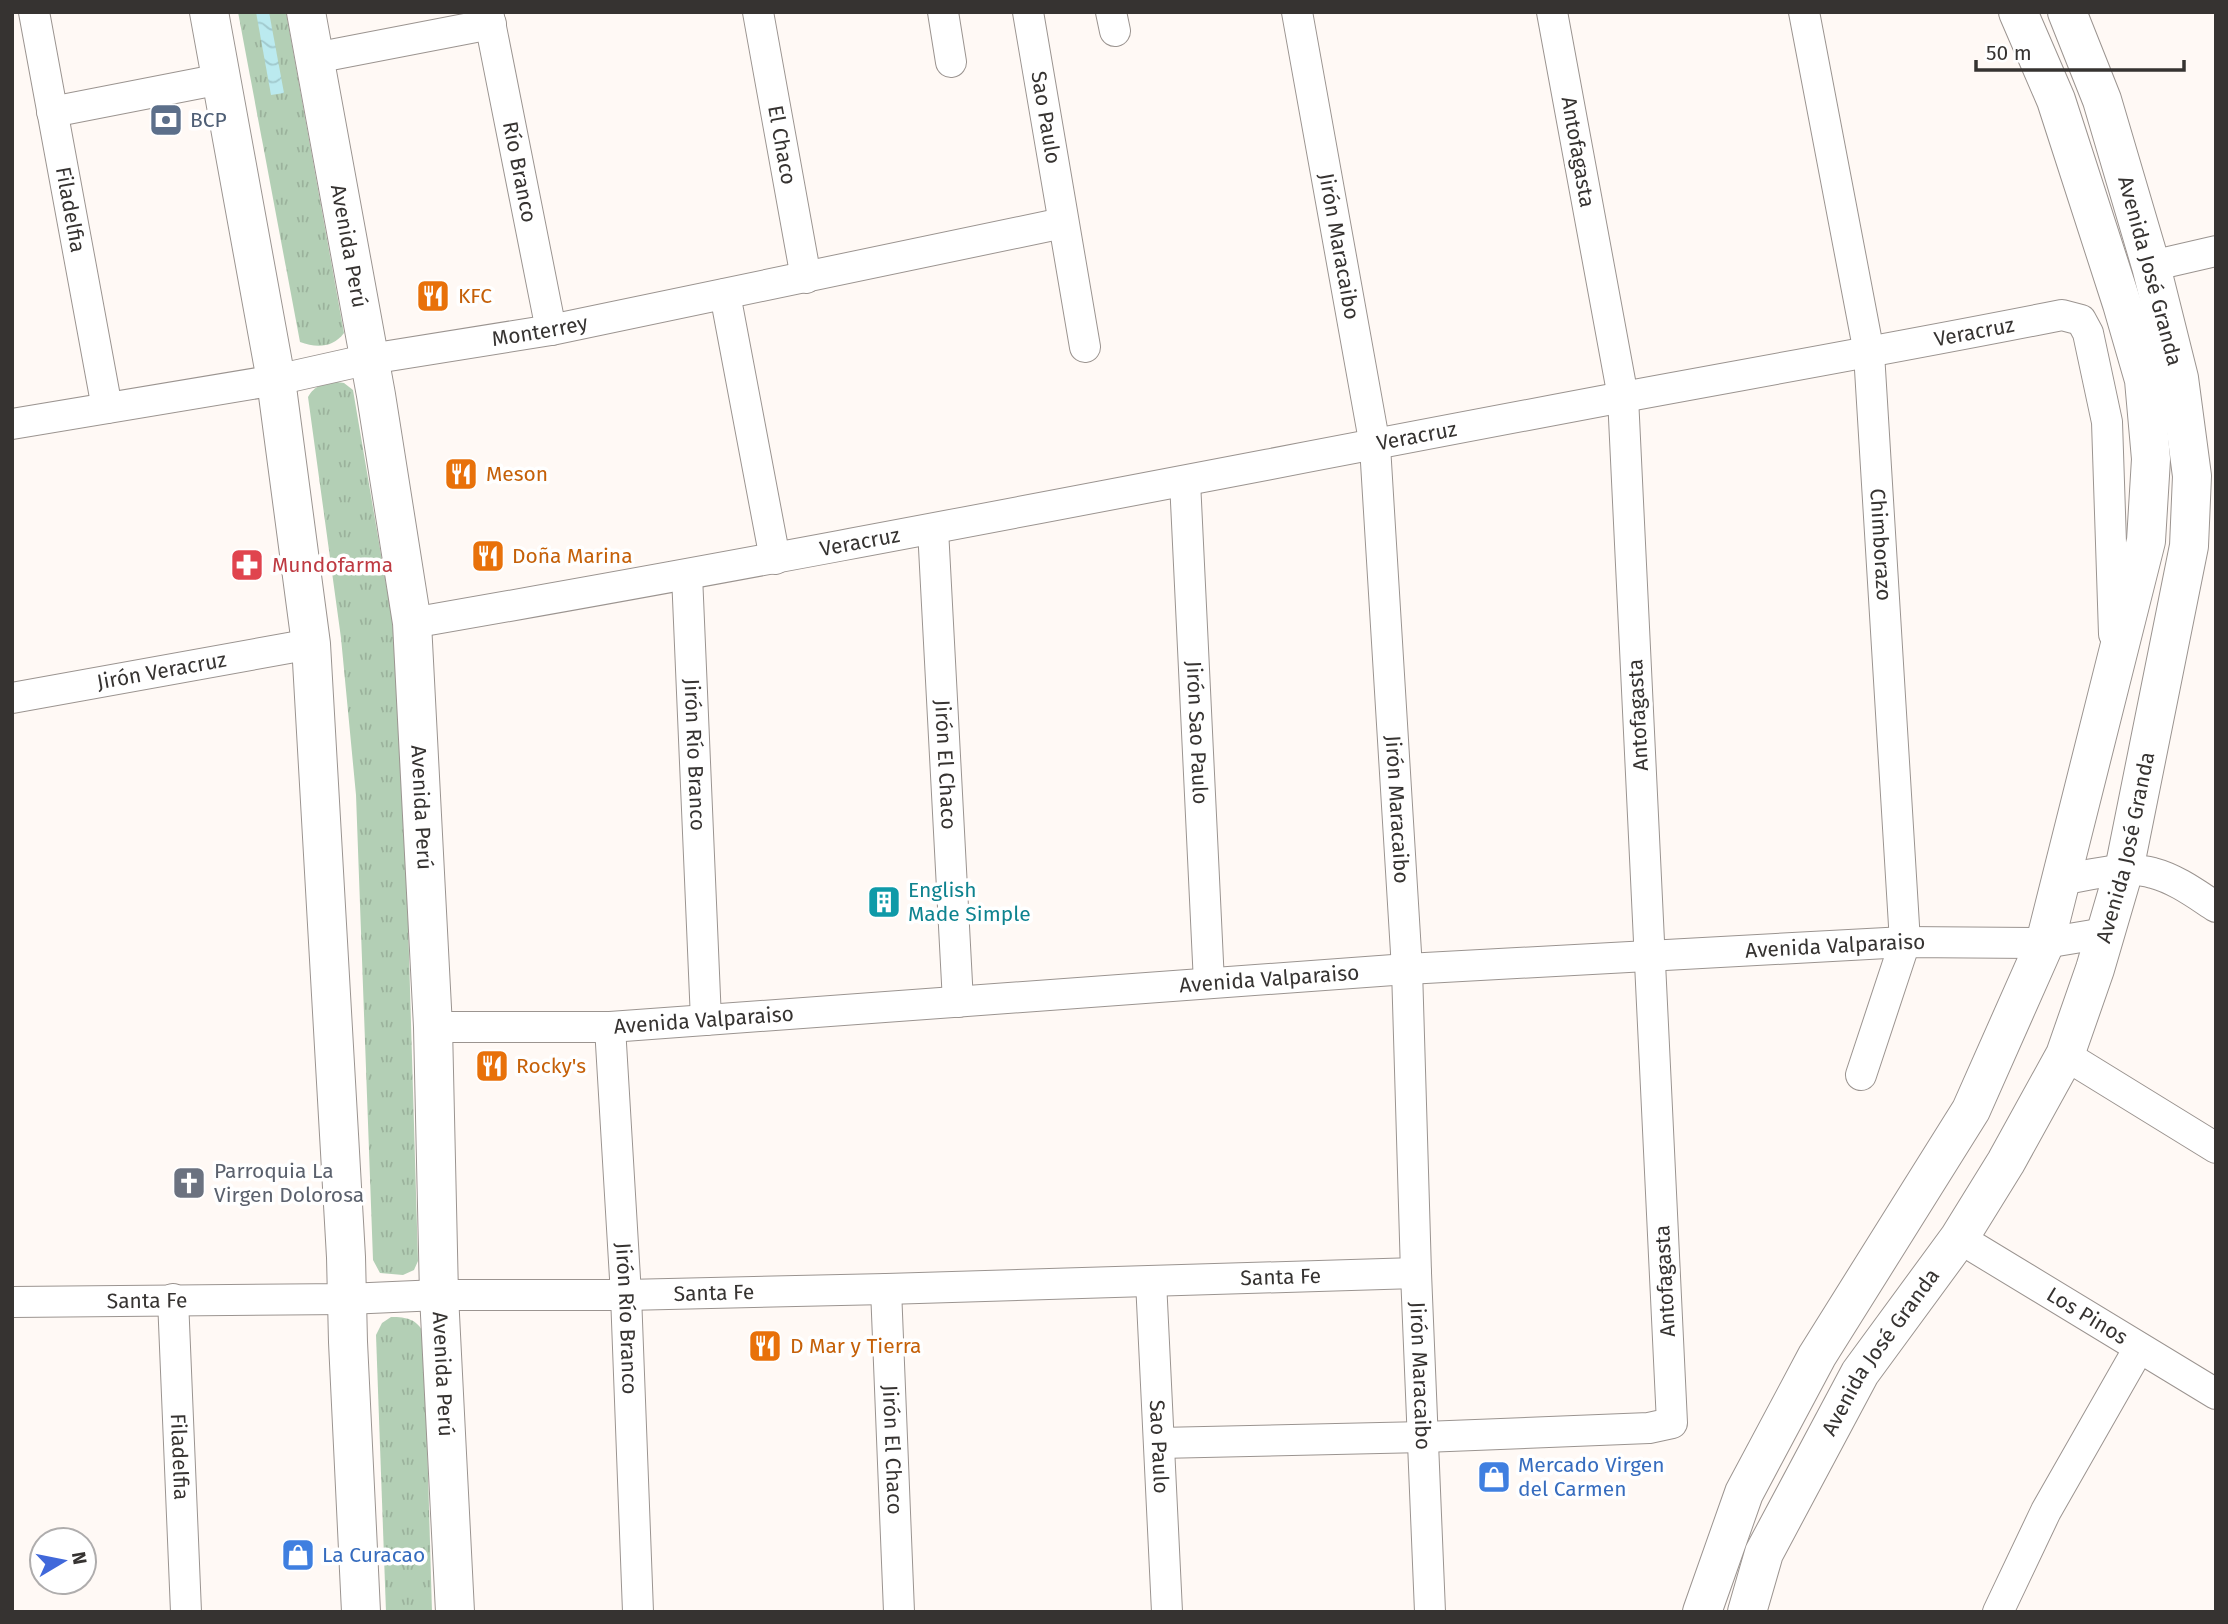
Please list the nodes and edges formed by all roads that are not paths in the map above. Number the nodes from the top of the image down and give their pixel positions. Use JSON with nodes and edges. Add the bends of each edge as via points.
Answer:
{"nodes":[{"id":1,"x":34,"y":12,"type":"edge"},
{"id":2,"x":209,"y":12,"type":"edge"},
{"id":3,"x":306,"y":12,"type":"edge"},
{"id":4,"x":758,"y":12,"type":"edge"},
{"id":5,"x":943,"y":12,"type":"edge"},
{"id":6,"x":1028,"y":12,"type":"edge"},
{"id":7,"x":1297,"y":12,"type":"edge"},
{"id":8,"x":1552,"y":12,"type":"edge"},
{"id":9,"x":1804,"y":12,"type":"edge"},
{"id":10,"x":2018,"y":12,"type":"edge"},
{"id":11,"x":2067,"y":12,"type":"edge"},
{"id":12,"x":489,"y":18,"type":"edge"},
{"id":13,"x":315,"y":58,"type":"junction"},
{"id":14,"x":951,"y":62,"type":"dead end"},
{"id":15,"x":221,"y":79,"type":"junction"},
{"id":16,"x":52,"y":112,"type":"junction"},
{"id":17,"x":1063,"y":223,"type":"junction"},
{"id":18,"x":2216,"y":251,"type":"edge"},
{"id":19,"x":2151,"y":266,"type":"junction"},
{"id":20,"x":806,"y":278,"type":"junction"},
{"id":21,"x":725,"y":294,"type":"junction"},
{"id":22,"x":551,"y":330,"type":"junction"},
{"id":23,"x":1085,"y":346,"type":"dead end"},
{"id":24,"x":1869,"y":354,"type":"junction"},
{"id":25,"x":370,"y":359,"type":"junction"},
{"id":26,"x":276,"y":380,"type":"junction"},
{"id":27,"x":1623,"y":397,"type":"junction"},
{"id":28,"x":107,"y":408,"type":"junction"},
{"id":29,"x":12,"y":424,"type":"edge"},
{"id":30,"x":1375,"y":446,"type":"junction"},
{"id":31,"x":2204,"y":475,"type":"edge"},
{"id":32,"x":1185,"y":481,"type":"junction"},
{"id":33,"x":933,"y":529,"type":"junction"},
{"id":34,"x":775,"y":559,"type":"junction"},
{"id":35,"x":687,"y":575,"type":"junction"},
{"id":36,"x":412,"y":623,"type":"junction"},
{"id":37,"x":311,"y":644,"type":"junction"},
{"id":38,"x":2115,"y":662,"type":"junction"},
{"id":39,"x":12,"y":698,"type":"edge"},
{"id":40,"x":2124,"y":870,"type":"junction"},
{"id":41,"x":2061,"y":880,"type":"junction"},
{"id":42,"x":2216,"y":906,"type":"edge"},
{"id":43,"x":2105,"y":933,"type":"junction"},
{"id":44,"x":1905,"y":942,"type":"junction"},
{"id":45,"x":2045,"y":943,"type":"junction"},
{"id":46,"x":1650,"y":957,"type":"junction"},
{"id":47,"x":1407,"y":969,"type":"junction"},
{"id":48,"x":1209,"y":984,"type":"junction"},
{"id":49,"x":958,"y":1002,"type":"junction"},
{"id":50,"x":706,"y":1020,"type":"junction"},
{"id":51,"x":433,"y":1027,"type":"junction"},
{"id":52,"x":610,"y":1027,"type":"junction"},
{"id":53,"x":2065,"y":1055,"type":"junction"},
{"id":54,"x":1861,"y":1075,"type":"dead end"},
{"id":55,"x":2216,"y":1148,"type":"edge"},
{"id":56,"x":1959,"y":1238,"type":"junction"},
{"id":57,"x":1416,"y":1273,"type":"junction"},
{"id":58,"x":1151,"y":1281,"type":"junction"},
{"id":59,"x":886,"y":1289,"type":"junction"},
{"id":60,"x":439,"y":1295,"type":"junction"},
{"id":61,"x":626,"y":1295,"type":"junction"},
{"id":62,"x":173,"y":1299,"type":"junction"},
{"id":63,"x":347,"y":1299,"type":"junction"},
{"id":64,"x":12,"y":1302,"type":"edge"},
{"id":65,"x":2139,"y":1348,"type":"junction"},
{"id":66,"x":2216,"y":1394,"type":"edge"},
{"id":67,"x":1424,"y":1437,"type":"junction"},
{"id":68,"x":1159,"y":1443,"type":"junction"},
{"id":69,"x":186,"y":1612,"type":"edge"},
{"id":70,"x":361,"y":1612,"type":"edge"},
{"id":71,"x":455,"y":1612,"type":"edge"},
{"id":72,"x":638,"y":1612,"type":"edge"},
{"id":73,"x":899,"y":1612,"type":"edge"},
{"id":74,"x":1167,"y":1612,"type":"edge"},
{"id":75,"x":1430,"y":1612,"type":"edge"},
{"id":76,"x":1702,"y":1612,"type":"edge"},
{"id":77,"x":1746,"y":1612,"type":"edge"},
{"id":78,"x":1998,"y":1612,"type":"edge"}],
"edges":[{"from":1,"to":16,"type":"street","name":"Filadelfia"},
{"from":2,"to":15,"type":"main road"},
{"from":3,"to":13,"type":"main road","name":"Avenida Perú"},
{"from":4,"to":20,"type":"street","name":"El Chaco"},
{"from":5,"to":14,"type":"street"},
{"from":6,"to":17,"type":"street","name":"Sao Paulo"},
{"from":7,"to":30,"type":"street","name":"Jirón Maracaibo"},
{"from":8,"to":27,"type":"street","name":"Antofagasta"},
{"from":9,"to":24,"type":"street","name":"Chimborazo"},
{"from":10,"to":38,"type":"main road","name":"Avenida José Granda","via":[[2056,100],[2144,380],[2151,459],[2146,541]]},
{"from":11,"to":19,"type":"main road","name":"Avenida José Granda","via":[[2102,100]]},
{"from":12,"to":13,"type":"street"},
{"from":12,"to":22,"type":"street","name":"Río Branco"},
{"from":13,"to":25,"type":"main road","name":"Avenida Perú"},
{"from":15,"to":16,"type":"street"},
{"from":15,"to":26,"type":"main road"},
{"from":16,"to":28,"type":"street","name":"Filadelfia"},
{"from":17,"to":20,"type":"street","name":"Monterrey"},
{"from":17,"to":23,"type":"street","name":"Sao Paulo"},
{"from":18,"to":19,"type":"street"},
{"from":19,"to":31,"type":"main road","name":"Avenida José Granda"},
{"from":20,"to":21,"type":"street","name":"Monterrey"},
{"from":21,"to":22,"type":"street","name":"Monterrey"},
{"from":21,"to":34,"type":"street"},
{"from":22,"to":25,"type":"street","name":"Monterrey"},
{"from":24,"to":27,"type":"street","name":"Veracruz"},
{"from":24,"to":38,"type":"street","name":"Veracruz","via":[[2062,315],[2081,320],[2088,333],[2107,422]]},
{"from":24,"to":44,"type":"street","name":"Chimborazo"},
{"from":25,"to":26,"type":"street","name":"Monterrey"},
{"from":25,"to":36,"type":"main road","name":"Avenida Perú"},
{"from":26,"to":28,"type":"street","name":"Monterrey"},
{"from":26,"to":37,"type":"main road"},
{"from":27,"to":30,"type":"street","name":"Veracruz"},
{"from":27,"to":46,"type":"street","name":"Antofagasta"},
{"from":28,"to":29,"type":"street","name":"Monterrey"},
{"from":30,"to":32,"type":"street","name":"Veracruz"},
{"from":30,"to":47,"type":"street","name":"Jirón Maracaibo"},
{"from":31,"to":40,"type":"main road","name":"Avenida José Granda"},
{"from":32,"to":33,"type":"street","name":"Veracruz"},
{"from":32,"to":48,"type":"street","name":"Jirón Sao Paulo"},
{"from":33,"to":34,"type":"street","name":"Veracruz"},
{"from":33,"to":49,"type":"street","name":"Jirón El Chaco"},
{"from":34,"to":35,"type":"street","name":"Veracruz"},
{"from":35,"to":36,"type":"street","name":"Veracruz"},
{"from":35,"to":50,"type":"street","name":"Jirón Río Branco"},
{"from":36,"to":51,"type":"main road","name":"Avenida Perú"},
{"from":37,"to":39,"type":"street","name":"Jirón Veracruz"},
{"from":37,"to":63,"type":"main road"},
{"from":38,"to":41,"type":"main road","name":"Avenida José Granda"},
{"from":40,"to":41,"type":"street"},
{"from":40,"to":42,"type":"street","via":[[2152,872]]},
{"from":40,"to":43,"type":"main road","name":"Avenida José Granda"},
{"from":41,"to":45,"type":"main road","name":"Avenida José Granda"},
{"from":43,"to":45,"type":"street","name":"Avenida Valparaiso"},
{"from":43,"to":53,"type":"main road","name":"Avenida José Granda"},
{"from":44,"to":45,"type":"street","name":"Avenida Valparaiso"},
{"from":44,"to":46,"type":"street","name":"Avenida Valparaiso"},
{"from":44,"to":54,"type":"street","name":"Chimborazo"},
{"from":45,"to":76,"type":"main road","name":"Avenida José Granda","via":[[1971,1110],[1817,1356],[1744,1493]]},
{"from":46,"to":47,"type":"street","name":"Avenida Valparaiso"},
{"from":46,"to":67,"type":"street","name":"Antofagasta","via":[[1672,1423],[1649,1428]]},
{"from":47,"to":48,"type":"street","name":"Avenida Valparaiso"},
{"from":47,"to":57,"type":"street","name":"Jirón Maracaibo"},
{"from":48,"to":49,"type":"street","name":"Avenida Valparaiso"},
{"from":49,"to":50,"type":"street","name":"Avenida Valparaiso"},
{"from":50,"to":52,"type":"street","name":"Avenida Valparaiso"},
{"from":51,"to":52,"type":"street","name":"Avenida Valparaiso"},
{"from":51,"to":60,"type":"main road","name":"Avenida Perú"},
{"from":52,"to":61,"type":"street","name":"Jirón Río Branco"},
{"from":53,"to":55,"type":"street"},
{"from":53,"to":56,"type":"main road","name":"Avenida José Granda"},
{"from":56,"to":65,"type":"street","name":"Los Pinos"},
{"from":56,"to":77,"type":"main road","name":"Avenida José Granda","via":[[1860,1373],[1764,1553]]},
{"from":57,"to":58,"type":"street","name":"Santa Fe"},
{"from":57,"to":67,"type":"street","name":"Jirón Maracaibo"},
{"from":58,"to":59,"type":"street","name":"Santa Fe"},
{"from":58,"to":68,"type":"street","name":"Sao Paulo"},
{"from":59,"to":61,"type":"street","name":"Santa Fe"},
{"from":59,"to":73,"type":"street","name":"Jirón El Chaco"},
{"from":60,"to":61,"type":"street","name":"Santa Fe"},
{"from":60,"to":63,"type":"street","name":"Santa Fe"},
{"from":60,"to":71,"type":"main road","name":"Avenida Perú"},
{"from":61,"to":72,"type":"street","name":"Jirón Río Branco"},
{"from":62,"to":63,"type":"street","name":"Santa Fe"},
{"from":62,"to":64,"type":"street","name":"Santa Fe"},
{"from":62,"to":69,"type":"street","name":"Filadelfia"},
{"from":63,"to":70,"type":"main road"},
{"from":65,"to":66,"type":"street","name":"Los Pinos"},
{"from":65,"to":78,"type":"street","via":[[2046,1511]]},
{"from":67,"to":68,"type":"street"},
{"from":67,"to":75,"type":"street","name":"Jirón Maracaibo"},
{"from":68,"to":74,"type":"street","name":"Sao Paulo"}]}
